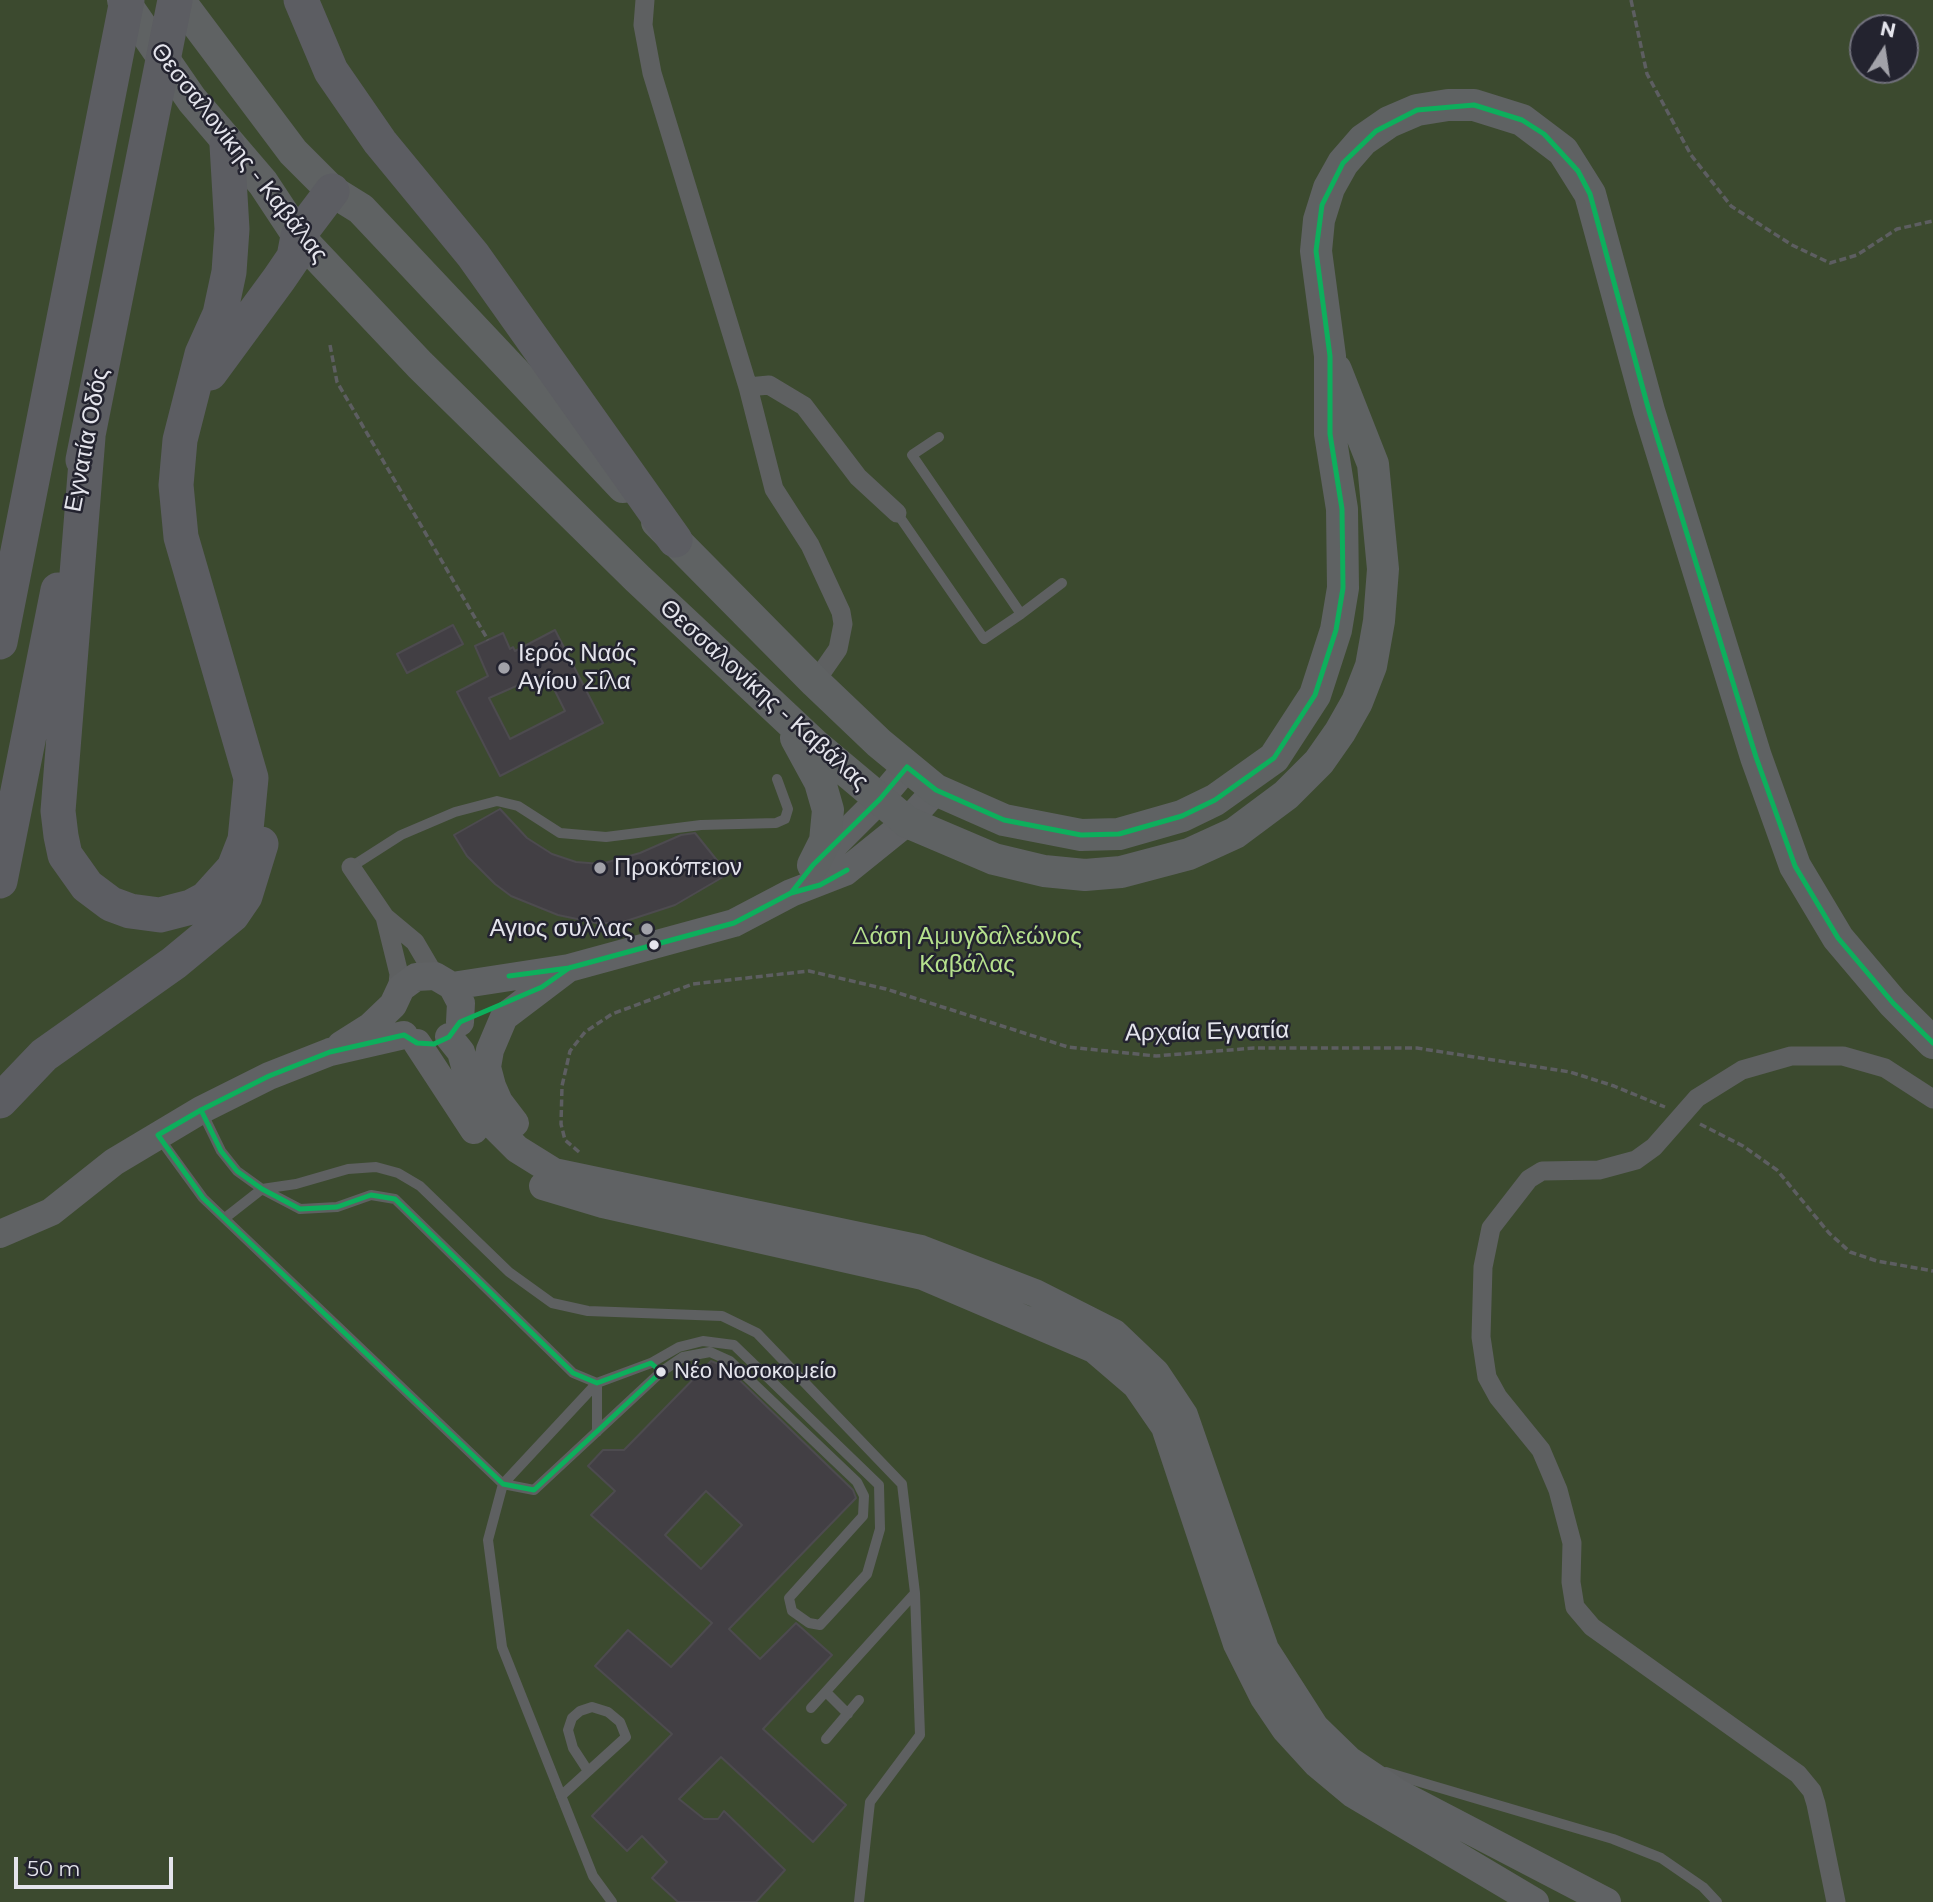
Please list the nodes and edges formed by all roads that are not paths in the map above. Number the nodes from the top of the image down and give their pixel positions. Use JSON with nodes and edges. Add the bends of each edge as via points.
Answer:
{"nodes":[{"id":1,"x":125,"y":0,"type":"edge"},
{"id":2,"x":177,"y":0,"type":"edge"},
{"id":3,"x":301,"y":0,"type":"edge"},
{"id":4,"x":645,"y":0,"type":"edge"},
{"id":5,"x":227,"y":145,"type":"junction"},
{"id":6,"x":332,"y":191,"type":"junction"},
{"id":7,"x":298,"y":236,"type":"junction"},
{"id":8,"x":1330,"y":356,"type":"junction"},
{"id":9,"x":748,"y":387,"type":"junction"},
{"id":10,"x":194,"y":396,"type":"junction"},
{"id":11,"x":42,"y":431,"type":"junction"},
{"id":12,"x":939,"y":436,"type":"dead end"},
{"id":13,"x":88,"y":437,"type":"junction"},
{"id":14,"x":897,"y":513,"type":"joint"},
{"id":15,"x":0,"y":537,"type":"edge"},
{"id":16,"x":675,"y":540,"type":"junction"},
{"id":17,"x":1062,"y":583,"type":"dead end"},
{"id":18,"x":1021,"y":614,"type":"junction"},
{"id":19,"x":0,"y":642,"type":"edge"},
{"id":20,"x":816,"y":682,"type":"junction"},
{"id":21,"x":780,"y":713,"type":"junction"},
{"id":22,"x":907,"y":767,"type":"junction"},
{"id":23,"x":251,"y":778,"type":"junction"},
{"id":24,"x":777,"y":779,"type":"dead end"},
{"id":25,"x":936,"y":790,"type":"junction"},
{"id":26,"x":880,"y":799,"type":"junction"},
{"id":27,"x":907,"y":822,"type":"junction"},
{"id":28,"x":813,"y":866,"type":"junction"},
{"id":29,"x":351,"y":867,"type":"joint"},
{"id":30,"x":0,"y":881,"type":"edge"},
{"id":31,"x":791,"y":893,"type":"junction"},
{"id":32,"x":384,"y":917,"type":"junction"},
{"id":33,"x":569,"y":968,"type":"junction"},
{"id":34,"x":443,"y":981,"type":"junction"},
{"id":35,"x":542,"y":988,"type":"junction"},
{"id":36,"x":395,"y":1000,"type":"junction"},
{"id":37,"x":455,"y":1030,"type":"junction"},
{"id":38,"x":410,"y":1039,"type":"junction"},
{"id":39,"x":1933,"y":1043,"type":"edge"},
{"id":40,"x":330,"y":1052,"type":"junction"},
{"id":41,"x":1933,"y":1099,"type":"edge"},
{"id":42,"x":0,"y":1101,"type":"edge"},
{"id":43,"x":201,"y":1110,"type":"junction"},
{"id":44,"x":158,"y":1135,"type":"junction"},
{"id":45,"x":621,"y":1187,"type":"junction"},
{"id":46,"x":262,"y":1189,"type":"junction"},
{"id":47,"x":225,"y":1218,"type":"junction"},
{"id":48,"x":0,"y":1234,"type":"edge"},
{"id":49,"x":651,"y":1363,"type":"junction"},
{"id":50,"x":661,"y":1372,"type":"junction"},
{"id":51,"x":597,"y":1382,"type":"junction"},
{"id":52,"x":597,"y":1432,"type":"junction"},
{"id":53,"x":503,"y":1484,"type":"junction"},
{"id":54,"x":915,"y":1593,"type":"junction"},
{"id":55,"x":826,"y":1692,"type":"junction"},
{"id":56,"x":859,"y":1700,"type":"dead end"},
{"id":57,"x":811,"y":1708,"type":"dead end"},
{"id":58,"x":848,"y":1714,"type":"junction"},
{"id":59,"x":827,"y":1739,"type":"dead end"},
{"id":60,"x":1350,"y":1761,"type":"junction"},
{"id":61,"x":588,"y":1771,"type":"junction"},
{"id":62,"x":561,"y":1796,"type":"junction"},
{"id":63,"x":612,"y":1902,"type":"edge"},
{"id":64,"x":859,"y":1902,"type":"edge"},
{"id":65,"x":1535,"y":1902,"type":"edge"},
{"id":66,"x":1607,"y":1902,"type":"edge"},
{"id":67,"x":1717,"y":1902,"type":"edge"},
{"id":68,"x":1836,"y":1902,"type":"edge"}],
"edges":[{"from":1,"to":5,"type":"main road","name":"Θεσσαλονίκης - Καβάλας"},
{"from":1,"to":11,"type":"highway","name":"Εγνατία Οδός"},
{"from":2,"to":6,"type":"main road","name":"Θεσσαλονίκης - Καβάλας","via":[[293,152]]},
{"from":2,"to":13,"type":"highway","name":"Εγνατία Οδός"},
{"from":3,"to":16,"type":"highway","via":[[331,71],[380,142],[473,255]]},
{"from":4,"to":9,"type":"street","via":[[643,25],[652,73]]},
{"from":5,"to":7,"type":"main road","name":"Θεσσαλονίκης - Καβάλας","via":[[263,183]]},
{"from":5,"to":10,"type":"highway","via":[[232,229],[229,272],[220,314],[202,354]]},
{"from":6,"to":7,"type":"highway"},
{"from":6,"to":16,"type":"main road","name":"Θεσσαλονίκης - Καβάλας","via":[[361,209]]},
{"from":7,"to":10,"type":"highway","via":[[293,257]]},
{"from":7,"to":21,"type":"main road","name":"Θεσσαλονίκης - Καβάλας","via":[[419,365]]},
{"from":8,"to":25,"type":"main road","name":"Θεσσαλονίκης - Καβάλας","via":[[1330,434],[1342,509],[1343,588],[1336,630],[1315,695],[1274,758],[1215,800],[1171,820],[1119,834],[1081,835],[1037,828],[1004,820]]},
{"from":8,"to":27,"type":"main road","name":"Θεσσαλονίκης - Καβάλας","via":[[1373,464],[1383,569],[1371,666],[1357,702],[1319,762],[1286,795],[1235,833],[1158,864],[1121,872],[1044,871],[995,859]]},
{"from":8,"to":39,"type":"main road","name":"Θεσσαλονίκης - Καβάλας","via":[[1316,251],[1319,220],[1334,177],[1363,140],[1417,110],[1474,105],[1522,120],[1563,151],[1590,194],[1649,411],[1756,757],[1795,866],[1838,938]]},
{"from":9,"to":14,"type":"street","via":[[769,385],[804,406],[858,477]]},
{"from":9,"to":20,"type":"street","via":[[774,489],[810,545],[841,612],[838,649]]},
{"from":10,"to":23,"type":"highway","via":[[180,440],[181,537]]},
{"from":11,"to":15,"type":"highway"},
{"from":11,"to":19,"type":"highway","name":"Εγνατία Οδός"},
{"from":12,"to":18,"type":"lane","via":[[912,455]]},
{"from":13,"to":23,"type":"highway","via":[[58,811],[65,855],[87,886],[111,904],[160,915],[191,907],[213,893],[241,853]]},
{"from":13,"to":30,"type":"highway","name":"Εγνατία Οδός"},
{"from":14,"to":18,"type":"lane","via":[[984,639]]},
{"from":16,"to":20,"type":"main road","name":"Θεσσαλονίκης - Καβάλας"},
{"from":17,"to":18,"type":"lane"},
{"from":20,"to":22,"type":"main road","name":"Θεσσαλονίκης - Καβάλας"},
{"from":21,"to":26,"type":"main road","name":"Θεσσαλονίκης - Καβάλας"},
{"from":21,"to":28,"type":"main road","via":[[820,782],[828,810],[829,828]]},
{"from":22,"to":25,"type":"main road","name":"Θεσσαλονίκης - Καβάλας"},
{"from":22,"to":26,"type":"street"},
{"from":23,"to":42,"type":"highway","via":[[261,789],[263,804],[260,851],[245,896],[232,915],[174,963],[44,1055]]},
{"from":24,"to":29,"type":"lane","via":[[789,809],[785,819],[776,823],[701,825],[606,837],[561,833],[518,806],[497,802],[401,835]]},
{"from":25,"to":27,"type":"street"},
{"from":26,"to":27,"type":"main road","name":"Θεσσαλονίκης - Καβάλας"},
{"from":26,"to":28,"type":"street"},
{"from":27,"to":31,"type":"street","via":[[845,872]]},
{"from":28,"to":31,"type":"street"},
{"from":29,"to":32,"type":"street"},
{"from":31,"to":33,"type":"street","via":[[734,923]]},
{"from":32,"to":34,"type":"street","via":[[415,942]]},
{"from":32,"to":36,"type":"street","via":[[399,974]]},
{"from":33,"to":34,"type":"street"},
{"from":33,"to":35,"type":"street"},
{"from":34,"to":36,"type":"street","via":[[416,977],[401,988]]},
{"from":34,"to":37,"type":"street","via":[[461,1003]]},
{"from":35,"to":37,"type":"street","via":[[496,1004]]},
{"from":35,"to":45,"type":"street","via":[[499,1025],[487,1067],[492,1086],[508,1115],[531,1141]]},
{"from":36,"to":38,"type":"street","via":[[395,1023]]},
{"from":36,"to":40,"type":"street","via":[[371,1026]]},
{"from":37,"to":38,"type":"street","via":[[434,1044]]},
{"from":37,"to":45,"type":"street","via":[[472,1092],[493,1125],[517,1149],[554,1172]]},
{"from":38,"to":40,"type":"street"},
{"from":38,"to":65,"type":"street","via":[[479,1138],[547,1188],[923,1276],[1094,1349],[1136,1385],[1164,1427],[1237,1644],[1264,1699],[1285,1729],[1331,1777],[1363,1801]]},
{"from":40,"to":43,"type":"street"},
{"from":41,"to":68,"type":"street","via":[[1867,1061],[1808,1054],[1742,1070],[1703,1093],[1654,1147],[1636,1160],[1599,1170],[1542,1171],[1497,1218],[1486,1247],[1480,1320],[1483,1356],[1492,1387],[1541,1450],[1558,1490],[1572,1543],[1575,1607],[1592,1627],[1798,1774],[1816,1804]]},
{"from":43,"to":44,"type":"street"},
{"from":43,"to":46,"type":"lane","via":[[221,1151],[237,1171]]},
{"from":44,"to":47,"type":"lane","via":[[204,1198]]},
{"from":44,"to":48,"type":"street","via":[[114,1162],[51,1212]]},
{"from":45,"to":60,"type":"street","via":[[921,1249],[1035,1293],[1114,1333],[1156,1373],[1184,1415],[1265,1649],[1303,1712]]},
{"from":46,"to":47,"type":"lane"},
{"from":46,"to":51,"type":"lane","via":[[300,1209],[337,1207],[371,1195],[395,1199],[573,1373]]},
{"from":46,"to":54,"type":"lane","via":[[348,1169],[376,1167],[398,1173],[421,1186],[509,1272],[552,1303],[589,1311],[722,1316],[757,1333],[902,1484]]},
{"from":47,"to":53,"type":"lane"},
{"from":49,"to":50,"type":"lane"},
{"from":49,"to":50,"type":"lane","via":[[679,1347],[703,1341],[734,1345],[879,1485],[880,1529],[867,1574],[820,1626],[792,1611],[789,1598],[863,1516],[864,1496],[857,1482],[730,1361],[710,1352],[683,1357]]},
{"from":49,"to":51,"type":"lane"},
{"from":50,"to":52,"type":"lane"},
{"from":51,"to":52,"type":"lane"},
{"from":51,"to":53,"type":"lane"},
{"from":52,"to":53,"type":"lane","via":[[534,1490]]},
{"from":53,"to":62,"type":"lane","via":[[488,1540],[502,1647]]},
{"from":54,"to":55,"type":"lane"},
{"from":54,"to":64,"type":"lane","via":[[920,1735],[870,1802]]},
{"from":55,"to":57,"type":"lane"},
{"from":55,"to":58,"type":"lane"},
{"from":56,"to":58,"type":"lane"},
{"from":58,"to":59,"type":"lane"},
{"from":60,"to":66,"type":"street","via":[[1430,1810]]},
{"from":60,"to":67,"type":"lane","via":[[1613,1839],[1661,1858]]},
{"from":61,"to":61,"type":"lane","via":[[626,1737],[620,1722],[592,1707],[572,1718],[568,1730]]},
{"from":61,"to":62,"type":"lane"},
{"from":62,"to":63,"type":"lane","via":[[593,1877]]}]}
